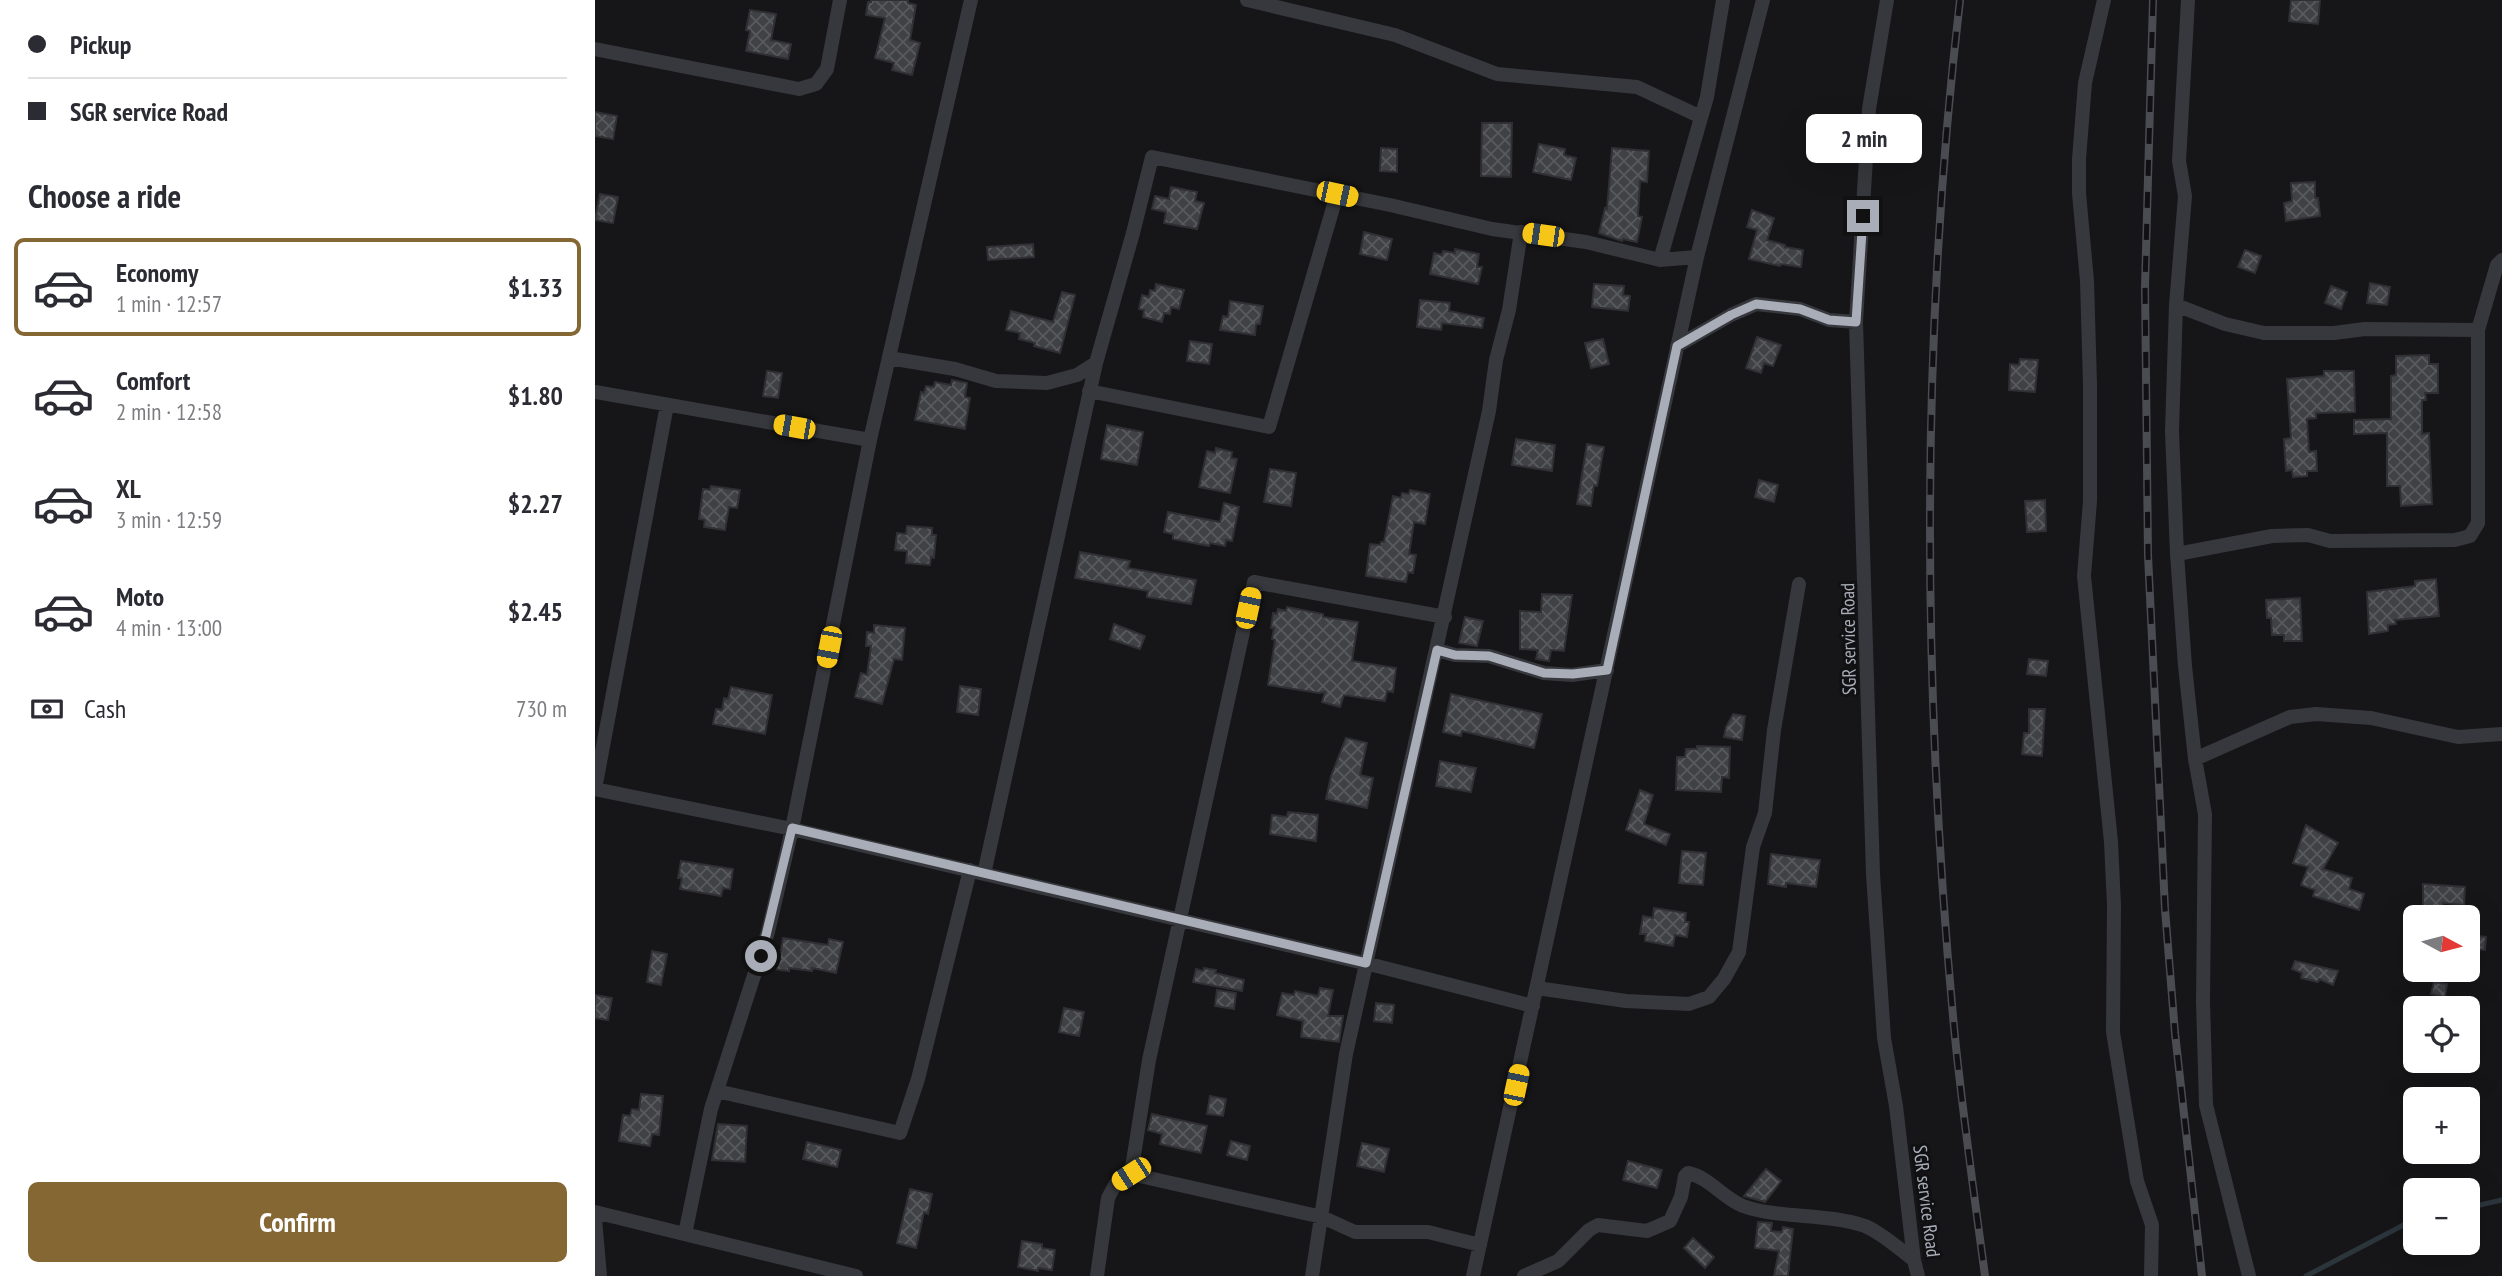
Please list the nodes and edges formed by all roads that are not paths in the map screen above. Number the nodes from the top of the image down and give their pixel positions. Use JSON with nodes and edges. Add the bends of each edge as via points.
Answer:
{"nodes":[{"id":1,"x":841,"y":0,"type":"edge"},
{"id":2,"x":971,"y":0,"type":"edge"},
{"id":3,"x":1247,"y":0,"type":"edge"},
{"id":4,"x":1723,"y":0,"type":"edge"},
{"id":5,"x":1763,"y":0,"type":"edge"},
{"id":6,"x":1887,"y":0,"type":"edge"},
{"id":7,"x":2104,"y":0,"type":"edge"},
{"id":8,"x":2188,"y":0,"type":"edge"},
{"id":9,"x":595,"y":49,"type":"edge"},
{"id":10,"x":1701,"y":117,"type":"junction"},
{"id":11,"x":1337,"y":194,"type":"junction"},
{"id":12,"x":1521,"y":232,"type":"junction"},
{"id":13,"x":1697,"y":257,"type":"junction"},
{"id":14,"x":1660,"y":260,"type":"junction"},
{"id":15,"x":2502,"y":260,"type":"edge"},
{"id":16,"x":2176,"y":305,"type":"junction"},
{"id":17,"x":1856,"y":322,"type":"junction"},
{"id":18,"x":2478,"y":330,"type":"junction"},
{"id":19,"x":1677,"y":346,"type":"junction"},
{"id":20,"x":889,"y":358,"type":"junction"},
{"id":21,"x":1096,"y":363,"type":"junction"},
{"id":22,"x":1089,"y":391,"type":"junction"},
{"id":23,"x":595,"y":393,"type":"edge"},
{"id":24,"x":667,"y":405,"type":"junction"},
{"id":25,"x":870,"y":440,"type":"junction"},
{"id":26,"x":2178,"y":554,"type":"junction"},
{"id":27,"x":1798,"y":584,"type":"dead end"},
{"id":28,"x":1445,"y":617,"type":"junction"},
{"id":29,"x":1437,"y":650,"type":"junction"},
{"id":30,"x":1607,"y":670,"type":"junction"},
{"id":31,"x":2502,"y":734,"type":"edge"},
{"id":32,"x":2195,"y":759,"type":"junction"},
{"id":33,"x":595,"y":789,"type":"edge"},
{"id":34,"x":792,"y":828,"type":"junction"},
{"id":35,"x":977,"y":872,"type":"junction"},
{"id":36,"x":1181,"y":920,"type":"junction"},
{"id":37,"x":1366,"y":963,"type":"junction"},
{"id":38,"x":1537,"y":988,"type":"junction"},
{"id":39,"x":1533,"y":1006,"type":"junction"},
{"id":40,"x":717,"y":1091,"type":"junction"},
{"id":41,"x":1131,"y":1174,"type":"junction"},
{"id":42,"x":595,"y":1212,"type":"edge"},
{"id":43,"x":1322,"y":1217,"type":"junction"},
{"id":44,"x":595,"y":1219,"type":"edge"},
{"id":45,"x":685,"y":1234,"type":"junction"},
{"id":46,"x":1480,"y":1245,"type":"junction"},
{"id":47,"x":596,"y":1248,"type":"edge"},
{"id":48,"x":1915,"y":1259,"type":"junction"},
{"id":49,"x":600,"y":1276,"type":"edge"},
{"id":50,"x":856,"y":1276,"type":"edge"},
{"id":51,"x":1097,"y":1276,"type":"edge"},
{"id":52,"x":1312,"y":1276,"type":"edge"},
{"id":53,"x":1473,"y":1276,"type":"edge"},
{"id":54,"x":1524,"y":1276,"type":"edge"},
{"id":55,"x":1919,"y":1276,"type":"edge"},
{"id":56,"x":2151,"y":1276,"type":"edge"},
{"id":57,"x":2249,"y":1276,"type":"edge"}],
"edges":[{"from":1,"to":9,"type":"street","via":[[827,69],[816,84],[799,89]]},
{"from":2,"to":20,"type":"street"},
{"from":3,"to":10,"type":"street","via":[[1395,35],[1497,74],[1637,87]]},
{"from":4,"to":10,"type":"street"},
{"from":5,"to":13,"type":"street"},
{"from":6,"to":17,"type":"street","name":"SGR service Road","via":[[1869,109]]},
{"from":7,"to":56,"type":"street","via":[[2085,83],[2079,159],[2090,384],[2090,501],[2084,576],[2111,842],[2113,1032],[2137,1181],[2151,1225]]},
{"from":8,"to":16,"type":"street","via":[[2179,161],[2185,196]]},
{"from":10,"to":14,"type":"street"},
{"from":11,"to":12,"type":"street"},
{"from":11,"to":21,"type":"street","via":[[1152,156]]},
{"from":11,"to":22,"type":"street","via":[[1269,427]]},
{"from":12,"to":14,"type":"street"},
{"from":12,"to":28,"type":"street"},
{"from":13,"to":14,"type":"street"},
{"from":13,"to":19,"type":"street"},
{"from":15,"to":18,"type":"street"},
{"from":16,"to":18,"type":"street","via":[[2264,333]]},
{"from":16,"to":26,"type":"street","via":[[2172,431]]},
{"from":17,"to":19,"type":"street","via":[[1756,304]]},
{"from":17,"to":48,"type":"street","name":"SGR service Road","via":[[1873,874],[1884,1038]]},
{"from":18,"to":26,"type":"street","via":[[2478,523],[2470,536],[2330,541],[2308,535],[2272,536]]},
{"from":19,"to":30,"type":"street"},
{"from":20,"to":21,"type":"street","via":[[996,381],[1047,383],[1077,375]]},
{"from":20,"to":25,"type":"street"},
{"from":21,"to":22,"type":"street"},
{"from":22,"to":35,"type":"street"},
{"from":23,"to":24,"type":"street"},
{"from":24,"to":25,"type":"street"},
{"from":24,"to":33,"type":"street"},
{"from":25,"to":34,"type":"street"},
{"from":26,"to":32,"type":"street"},
{"from":27,"to":38,"type":"street","via":[[1765,813],[1753,847],[1739,953],[1724,979],[1709,997],[1689,1004],[1626,1001]]},
{"from":28,"to":29,"type":"street"},
{"from":28,"to":36,"type":"street","via":[[1254,582]]},
{"from":29,"to":30,"type":"street","via":[[1489,656],[1544,673]]},
{"from":29,"to":37,"type":"street"},
{"from":30,"to":38,"type":"street"},
{"from":31,"to":32,"type":"street","via":[[2458,737],[2371,718],[2316,714],[2290,717]]},
{"from":32,"to":57,"type":"street","via":[[2205,814],[2206,1105]]},
{"from":33,"to":34,"type":"street"},
{"from":34,"to":35,"type":"street"},
{"from":34,"to":40,"type":"street","via":[[768,932]]},
{"from":35,"to":36,"type":"street"},
{"from":35,"to":40,"type":"street","via":[[900,1133]]},
{"from":36,"to":37,"type":"street"},
{"from":36,"to":41,"type":"street","via":[[1149,1060]]},
{"from":37,"to":39,"type":"street"},
{"from":37,"to":43,"type":"street","via":[[1346,1054]]},
{"from":38,"to":39,"type":"street"},
{"from":39,"to":46,"type":"street"},
{"from":40,"to":45,"type":"street"},
{"from":41,"to":43,"type":"street"},
{"from":41,"to":51,"type":"street","via":[[1115,1185],[1108,1198]]},
{"from":42,"to":45,"type":"street"},
{"from":43,"to":46,"type":"street","via":[[1355,1232],[1428,1232]]},
{"from":43,"to":52,"type":"street"},
{"from":44,"to":47,"type":"street"},
{"from":45,"to":50,"type":"street"},
{"from":46,"to":53,"type":"street"},
{"from":47,"to":49,"type":"street"},
{"from":48,"to":54,"type":"street","via":[[1867,1227],[1742,1205],[1688,1173],[1670,1221],[1647,1231],[1598,1225],[1557,1261]]},
{"from":48,"to":55,"type":"street","name":"SGR service Road"}]}
